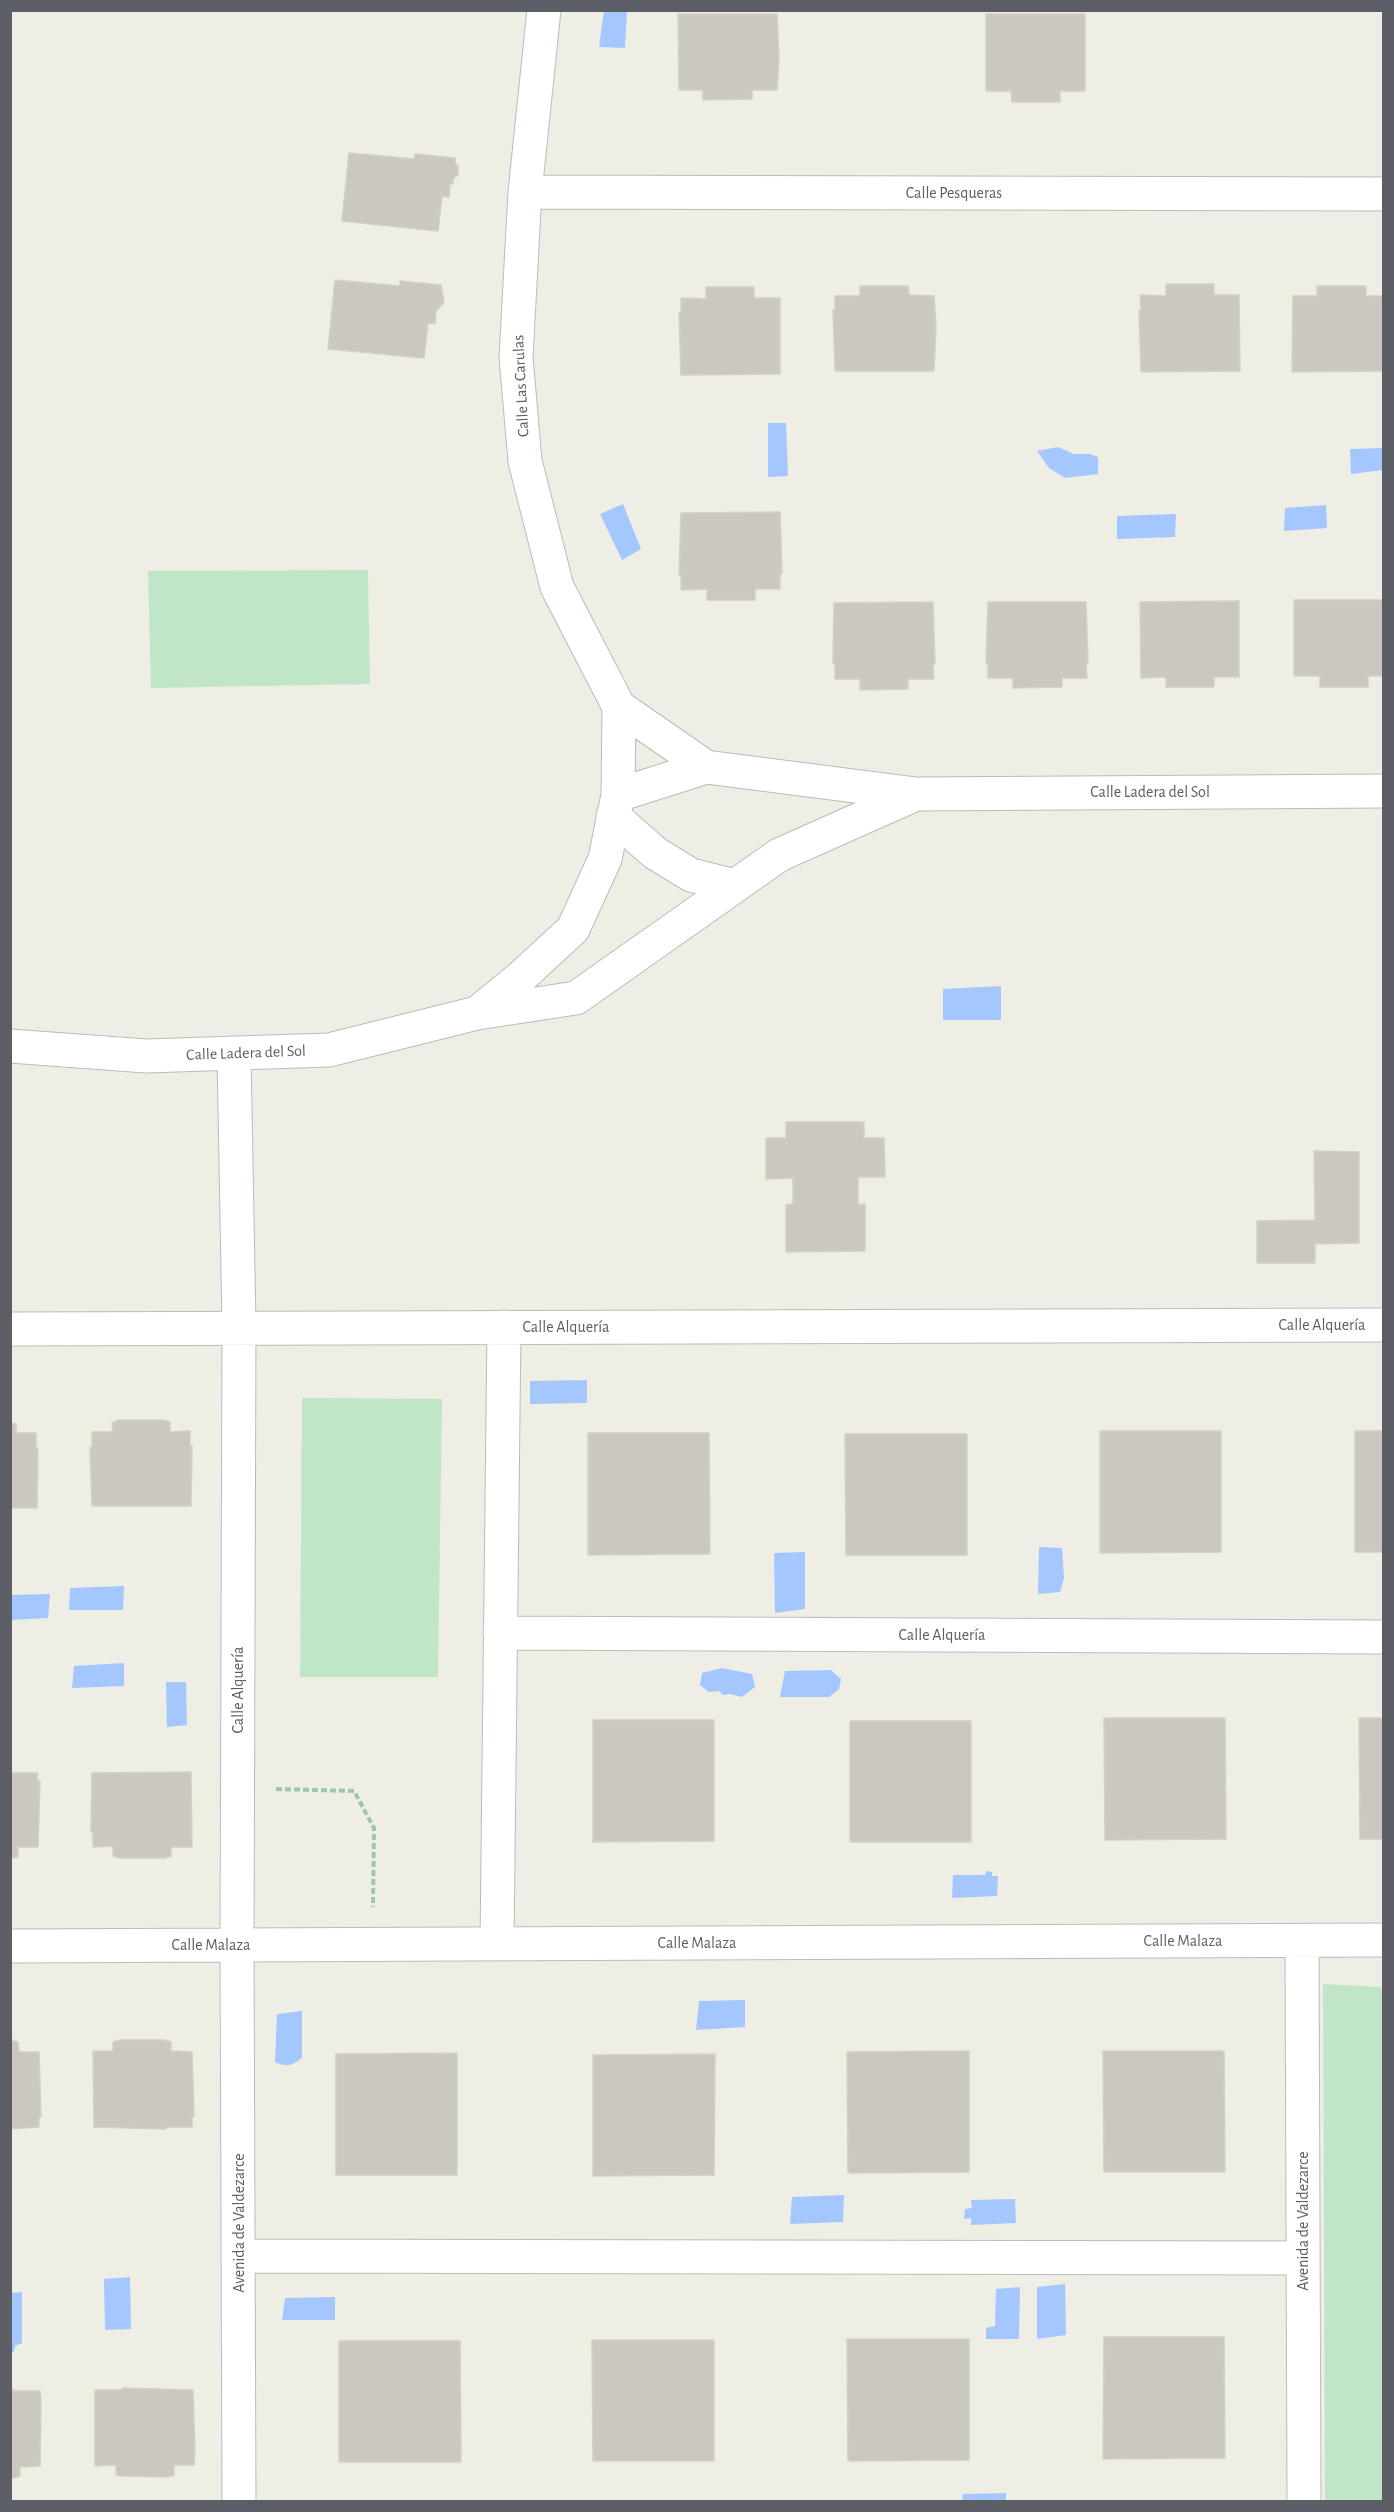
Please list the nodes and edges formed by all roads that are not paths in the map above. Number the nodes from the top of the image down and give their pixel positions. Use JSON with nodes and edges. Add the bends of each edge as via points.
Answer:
{"nodes":[{"id":1,"x":544,"y":10,"type":"edge"},
{"id":2,"x":525,"y":192,"type":"junction"},
{"id":3,"x":1383,"y":194,"type":"edge"},
{"id":4,"x":619,"y":708,"type":"junction"},
{"id":5,"x":706,"y":767,"type":"junction"},
{"id":6,"x":1383,"y":791,"type":"edge"},
{"id":7,"x":916,"y":794,"type":"junction"},
{"id":8,"x":616,"y":806,"type":"junction"},
{"id":9,"x":735,"y":886,"type":"junction"},
{"id":10,"x":477,"y":1013,"type":"junction"},
{"id":11,"x":10,"y":1046,"type":"edge"},
{"id":12,"x":234,"y":1053,"type":"junction"},
{"id":13,"x":1383,"y":1325,"type":"edge"},
{"id":14,"x":238,"y":1327,"type":"junction"},
{"id":15,"x":504,"y":1327,"type":"junction"},
{"id":16,"x":10,"y":1329,"type":"edge"},
{"id":17,"x":500,"y":1633,"type":"junction"},
{"id":18,"x":1383,"y":1637,"type":"edge"},
{"id":19,"x":1383,"y":1940,"type":"edge"},
{"id":20,"x":1302,"y":1941,"type":"junction"},
{"id":21,"x":497,"y":1944,"type":"junction"},
{"id":22,"x":237,"y":1945,"type":"junction"},
{"id":23,"x":10,"y":1946,"type":"edge"},
{"id":24,"x":239,"y":2256,"type":"junction"},
{"id":25,"x":1303,"y":2258,"type":"junction"},
{"id":26,"x":239,"y":2502,"type":"edge"},
{"id":27,"x":1304,"y":2502,"type":"edge"}],
"edges":[{"from":1,"to":2,"type":"street","name":"Calle Las Carulas"},
{"from":2,"to":3,"type":"street","name":"Calle Pesqueras"},
{"from":2,"to":4,"type":"street","name":"Calle Las Carulas","via":[[516,357],[525,461],[556,587]]},
{"from":4,"to":5,"type":"street","name":"Calle Ladera del Sol"},
{"from":4,"to":8,"type":"street","name":"Calle Ladera del Sol"},
{"from":5,"to":7,"type":"street","name":"Calle Ladera del Sol"},
{"from":5,"to":8,"type":"street","name":"Calle Ladera del Sol"},
{"from":6,"to":7,"type":"street","name":"Calle Ladera del Sol"},
{"from":7,"to":9,"type":"street","name":"Calle Ladera del Sol","via":[[779,855]]},
{"from":8,"to":9,"type":"street","via":[[655,853],[691,875]]},
{"from":8,"to":10,"type":"street","name":"Calle Ladera del Sol","via":[[605,859],[573,929]]},
{"from":9,"to":10,"type":"street","name":"Calle Ladera del Sol","via":[[576,998]]},
{"from":10,"to":12,"type":"street","name":"Calle Ladera del Sol","via":[[329,1050]]},
{"from":11,"to":12,"type":"street","name":"Calle Ladera del Sol","via":[[146,1056]]},
{"from":12,"to":14,"type":"street","name":"Calle Alquería"},
{"from":13,"to":15,"type":"street","name":"Calle Alquería"},
{"from":14,"to":15,"type":"street","name":"Calle Alquería"},
{"from":14,"to":16,"type":"street","name":"Calle Alquería"},
{"from":14,"to":22,"type":"street","name":"Calle Alquería"},
{"from":15,"to":17,"type":"street","name":"Calle Alquería"},
{"from":17,"to":18,"type":"street","name":"Calle Alquería"},
{"from":17,"to":21,"type":"street","name":"Calle Alquería"},
{"from":19,"to":20,"type":"street","name":"Calle Malaza"},
{"from":20,"to":21,"type":"street","name":"Calle Malaza"},
{"from":20,"to":25,"type":"street","name":"Avenida de Valdezarce"},
{"from":21,"to":22,"type":"street","name":"Calle Malaza"},
{"from":22,"to":23,"type":"street","name":"Calle Malaza"},
{"from":22,"to":24,"type":"street","name":"Avenida de Valdezarce"},
{"from":24,"to":25,"type":"street"},
{"from":24,"to":26,"type":"street","name":"Avenida de Valdezarce"},
{"from":25,"to":27,"type":"street","name":"Avenida de Valdezarce"}]}
